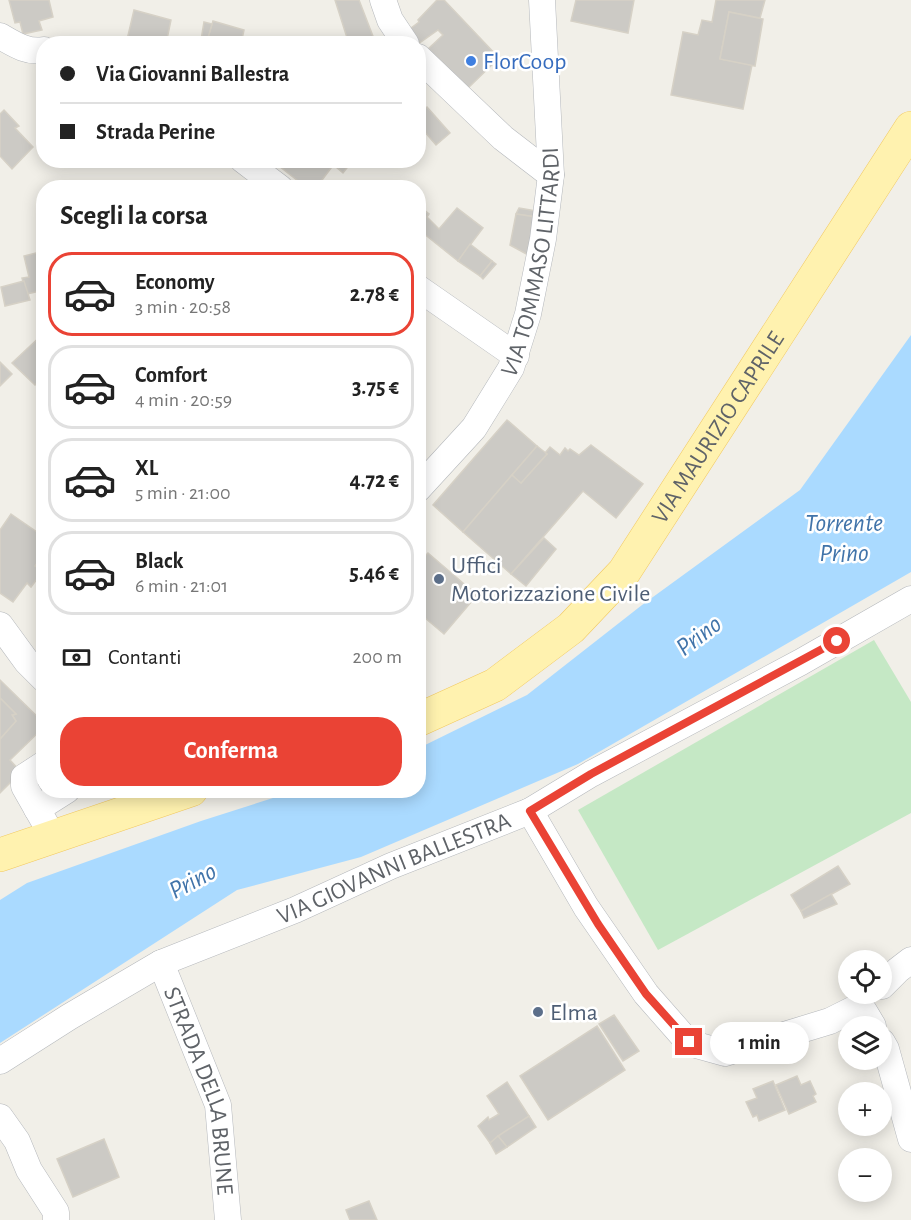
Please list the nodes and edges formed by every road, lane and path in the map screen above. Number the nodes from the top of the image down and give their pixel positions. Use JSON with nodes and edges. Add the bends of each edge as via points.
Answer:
{"nodes":[{"id":1,"x":383,"y":0,"type":"edge"},
{"id":2,"x":542,"y":0,"type":"edge"},
{"id":3,"x":0,"y":36,"type":"edge"},
{"id":4,"x":401,"y":36,"type":"edge"},
{"id":5,"x":36,"y":51,"type":"edge"},
{"id":6,"x":426,"y":65,"type":"edge"},
{"id":7,"x":911,"y":128,"type":"edge"},
{"id":8,"x":254,"y":168,"type":"edge"},
{"id":9,"x":551,"y":175,"type":"junction"},
{"id":10,"x":269,"y":180,"type":"edge"},
{"id":11,"x":426,"y":294,"type":"edge"},
{"id":12,"x":516,"y":356,"type":"junction"},
{"id":13,"x":426,"y":480,"type":"edge"},
{"id":14,"x":911,"y":599,"type":"edge"},
{"id":15,"x":0,"y":625,"type":"edge"},
{"id":16,"x":36,"y":671,"type":"edge"},
{"id":17,"x":426,"y":716,"type":"edge"},
{"id":18,"x":36,"y":769,"type":"edge"},
{"id":19,"x":54,"y":798,"type":"edge"},
{"id":20,"x":149,"y":798,"type":"edge"},
{"id":21,"x":37,"y":809,"type":"junction"},
{"id":22,"x":530,"y":811,"type":"junction"},
{"id":23,"x":53,"y":837,"type":"junction"},
{"id":24,"x":0,"y":855,"type":"edge"},
{"id":25,"x":911,"y":960,"type":"edge"},
{"id":26,"x":162,"y":963,"type":"junction"},
{"id":27,"x":892,"y":976,"type":"edge"},
{"id":28,"x":871,"y":1010,"type":"edge"},
{"id":29,"x":0,"y":1061,"type":"edge"},
{"id":30,"x":892,"y":1070,"type":"edge"},
{"id":31,"x":0,"y":1117,"type":"edge"},
{"id":32,"x":911,"y":1139,"type":"edge"},
{"id":33,"x":56,"y":1220,"type":"edge"},
{"id":34,"x":228,"y":1220,"type":"edge"}],
"edges":[{"from":1,"to":4,"type":"street"},
{"from":2,"to":9,"type":"street","name":"VIA TOMMASO LITTARDI"},
{"from":3,"to":5,"type":"street"},
{"from":6,"to":9,"type":"street","via":[[503,138]]},
{"from":7,"to":17,"type":"main road","name":"VIA MAURIZIO CAPRILE","via":[[624,572],[571,628],[495,685]]},
{"from":8,"to":10,"type":"street"},
{"from":9,"to":12,"type":"street","name":"VIA TOMMASO LITTARDI","via":[[543,239]]},
{"from":11,"to":12,"type":"street"},
{"from":12,"to":13,"type":"street","name":"VIA TOMMASO LITTARDI","via":[[474,428]]},
{"from":14,"to":22,"type":"street","name":"VIA GIOVANNI BALLESTRA"},
{"from":15,"to":16,"type":"street"},
{"from":18,"to":21,"type":"street","via":[[24,777],[24,786]]},
{"from":19,"to":21,"type":"street"},
{"from":20,"to":23,"type":"main road"},
{"from":21,"to":23,"type":"street"},
{"from":22,"to":26,"type":"street","name":"VIA GIOVANNI BALLESTRA"},
{"from":22,"to":28,"type":"street","via":[[592,916],[646,994],[689,1042],[725,1053],[830,1021],[854,1009]]},
{"from":23,"to":24,"type":"main road"},
{"from":25,"to":27,"type":"street"},
{"from":26,"to":29,"type":"street","name":"VIA GIOVANNI BALLESTRA"},
{"from":26,"to":34,"type":"street","name":"STRADA DELLA BRUNE","via":[[218,1105]]},
{"from":30,"to":32,"type":"street"},
{"from":31,"to":33,"type":"street","via":[[56,1212]]}]}
